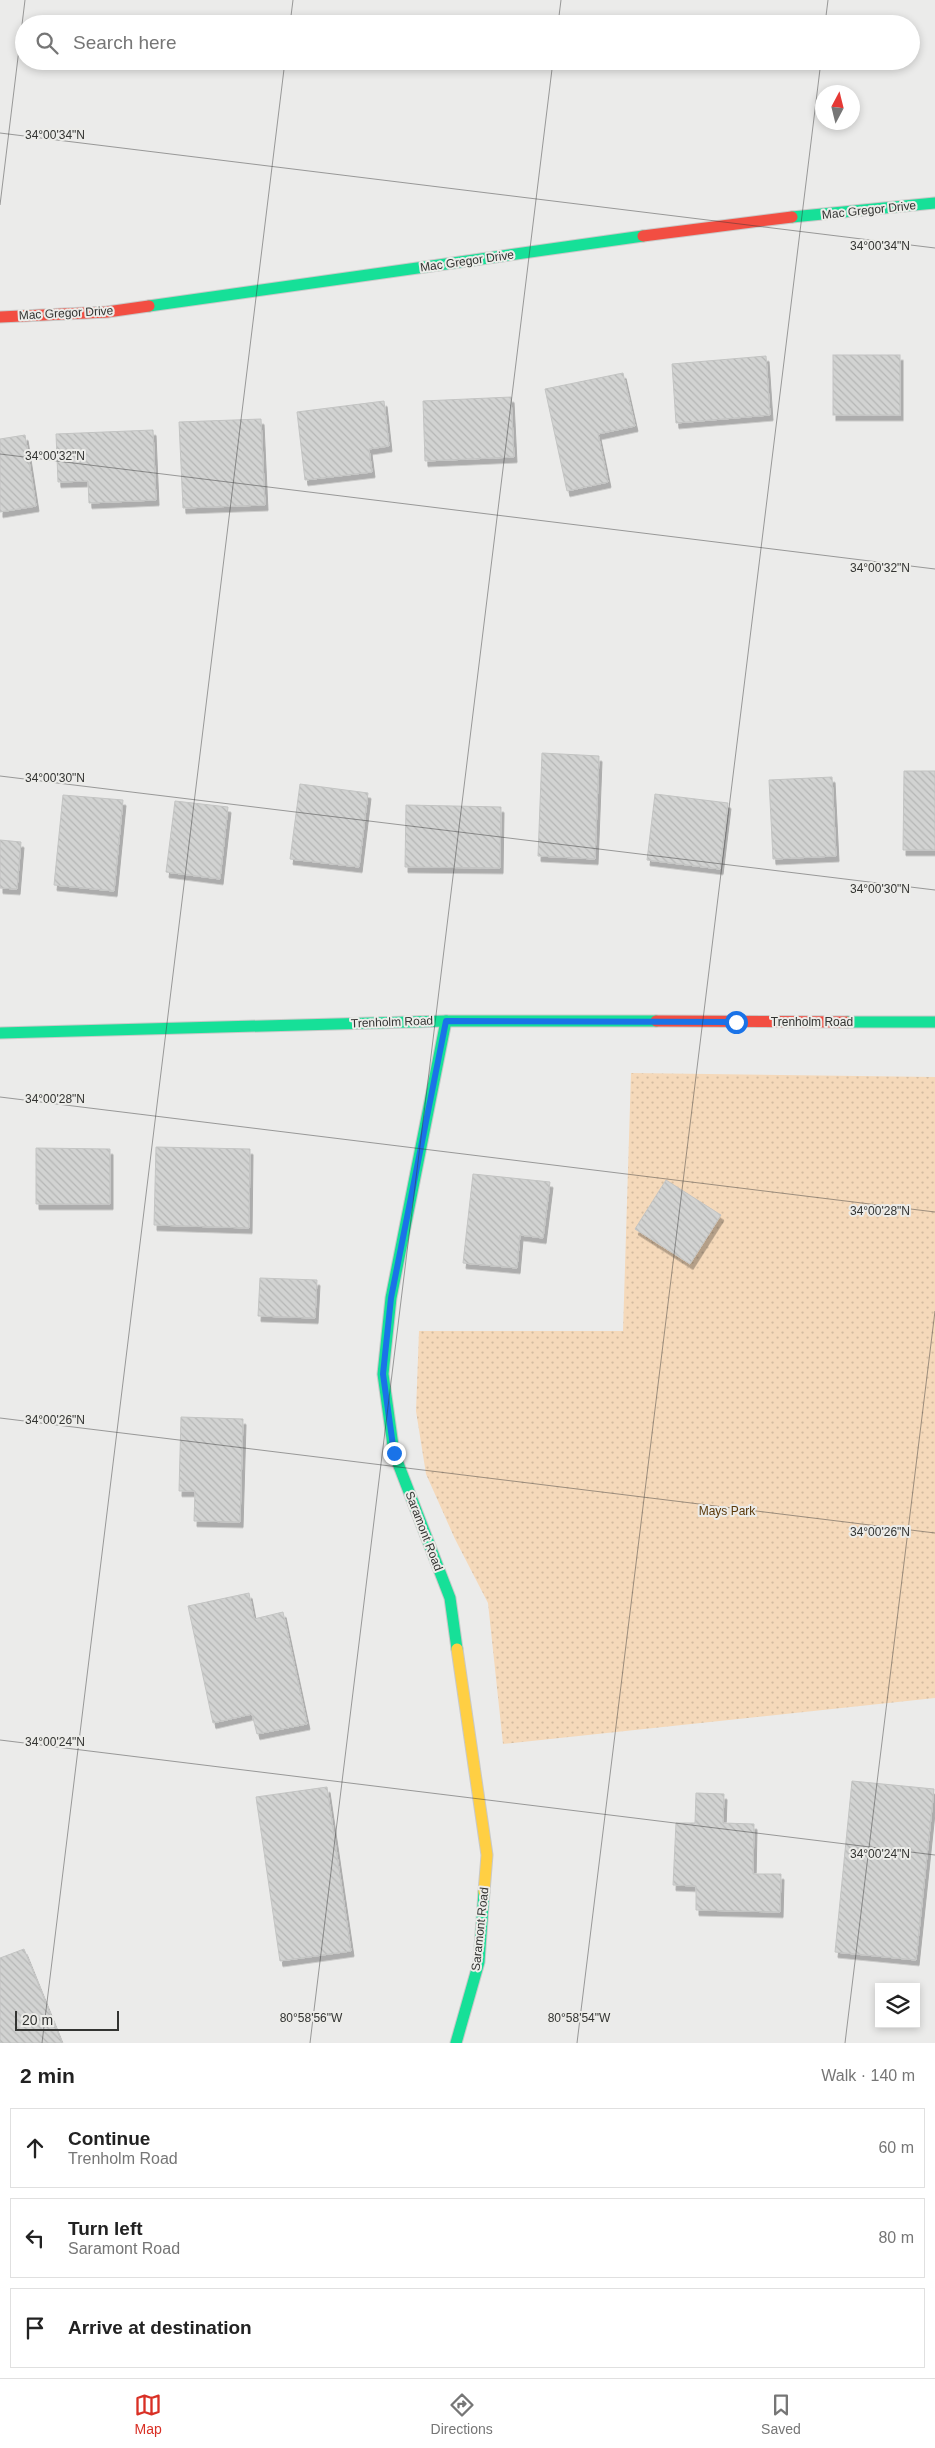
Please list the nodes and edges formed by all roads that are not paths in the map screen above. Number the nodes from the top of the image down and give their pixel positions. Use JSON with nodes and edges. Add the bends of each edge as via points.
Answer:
{"nodes":[{"id":1,"x":935,"y":203,"type":"edge"},
{"id":2,"x":0,"y":317,"type":"edge"},
{"id":3,"x":446,"y":1021,"type":"junction"},
{"id":4,"x":935,"y":1022,"type":"edge"},
{"id":5,"x":0,"y":1033,"type":"edge"},
{"id":6,"x":456,"y":2043,"type":"edge"}],
"edges":[{"from":1,"to":2,"type":"street","name":"Mac Gregor Drive","via":[[733,223],[107,312]]},
{"from":3,"to":4,"type":"street","name":"Trenholm Road"},
{"from":3,"to":5,"type":"street","name":"Trenholm Road"},
{"from":3,"to":6,"type":"street","name":"Saramont Road","via":[[391,1298],[383,1374],[394,1453],[450,1598],[487,1855],[479,1962]]}]}
